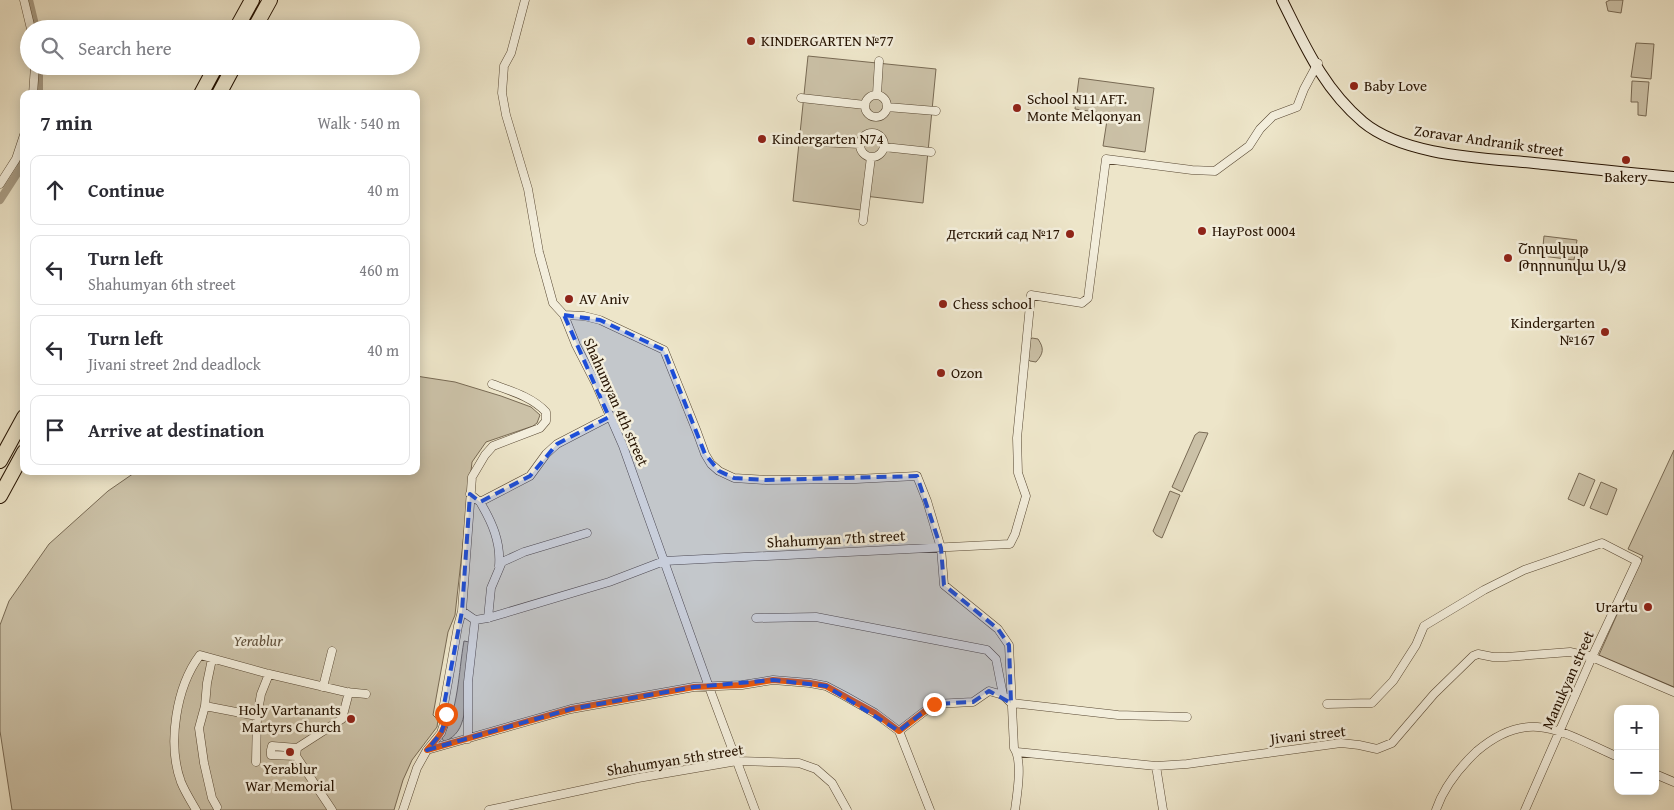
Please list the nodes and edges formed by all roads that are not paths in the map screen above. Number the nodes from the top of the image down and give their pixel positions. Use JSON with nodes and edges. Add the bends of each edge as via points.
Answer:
{"nodes":[{"id":1,"x":24,"y":0,"type":"edge"},
{"id":2,"x":252,"y":0,"type":"edge"},
{"id":3,"x":270,"y":0,"type":"edge"},
{"id":4,"x":525,"y":0,"type":"edge"},
{"id":5,"x":1282,"y":0,"type":"edge"},
{"id":6,"x":1285,"y":0,"type":"edge"},
{"id":7,"x":29,"y":20,"type":"edge"},
{"id":8,"x":241,"y":20,"type":"edge"},
{"id":9,"x":259,"y":20,"type":"edge"},
{"id":10,"x":879,"y":61,"type":"dead end"},
{"id":11,"x":1317,"y":65,"type":"junction"},
{"id":12,"x":35,"y":75,"type":"edge"},
{"id":13,"x":211,"y":75,"type":"edge"},
{"id":14,"x":229,"y":75,"type":"edge"},
{"id":15,"x":34,"y":90,"type":"edge"},
{"id":16,"x":202,"y":90,"type":"edge"},
{"id":17,"x":221,"y":90,"type":"edge"},
{"id":18,"x":877,"y":94,"type":"junction"},
{"id":19,"x":801,"y":98,"type":"dead end"},
{"id":20,"x":865,"y":105,"type":"junction"},
{"id":21,"x":887,"y":106,"type":"junction"},
{"id":22,"x":936,"y":111,"type":"dead end"},
{"id":23,"x":875,"y":117,"type":"junction"},
{"id":24,"x":873,"y":133,"type":"junction"},
{"id":25,"x":798,"y":141,"type":"dead end"},
{"id":26,"x":860,"y":144,"type":"junction"},
{"id":27,"x":20,"y":147,"type":"edge"},
{"id":28,"x":884,"y":147,"type":"junction"},
{"id":29,"x":931,"y":152,"type":"dead end"},
{"id":30,"x":871,"y":157,"type":"junction"},
{"id":31,"x":1674,"y":173,"type":"edge"},
{"id":32,"x":1674,"y":178,"type":"edge"},
{"id":33,"x":0,"y":184,"type":"edge"},
{"id":34,"x":863,"y":221,"type":"dead end"},
{"id":35,"x":564,"y":315,"type":"junction"},
{"id":36,"x":492,"y":384,"type":"dead end"},
{"id":37,"x":609,"y":417,"type":"junction"},
{"id":38,"x":20,"y":424,"type":"edge"},
{"id":39,"x":20,"y":459,"type":"edge"},
{"id":40,"x":0,"y":461,"type":"edge"},
{"id":41,"x":470,"y":494,"type":"junction"},
{"id":42,"x":0,"y":496,"type":"edge"},
{"id":43,"x":480,"y":502,"type":"junction"},
{"id":44,"x":587,"y":533,"type":"dead end"},
{"id":45,"x":941,"y":548,"type":"junction"},
{"id":46,"x":664,"y":561,"type":"junction"},
{"id":47,"x":499,"y":568,"type":"junction"},
{"id":48,"x":462,"y":611,"type":"junction"},
{"id":49,"x":488,"y":618,"type":"junction"},
{"id":50,"x":756,"y":618,"type":"dead end"},
{"id":51,"x":476,"y":620,"type":"junction"},
{"id":52,"x":332,"y":651,"type":"dead end"},
{"id":53,"x":1592,"y":657,"type":"junction"},
{"id":54,"x":212,"y":660,"type":"junction"},
{"id":55,"x":269,"y":674,"type":"junction"},
{"id":56,"x":323,"y":686,"type":"junction"},
{"id":57,"x":709,"y":687,"type":"junction"},
{"id":58,"x":349,"y":692,"type":"junction"},
{"id":59,"x":1674,"y":692,"type":"edge"},
{"id":60,"x":366,"y":694,"type":"dead end"},
{"id":61,"x":1003,"y":695,"type":"junction"},
{"id":62,"x":1011,"y":703,"type":"junction"},
{"id":63,"x":1327,"y":704,"type":"dead end"},
{"id":64,"x":205,"y":706,"type":"junction"},
{"id":65,"x":257,"y":716,"type":"junction"},
{"id":66,"x":1187,"y":718,"type":"dead end"},
{"id":67,"x":899,"y":731,"type":"junction"},
{"id":68,"x":1561,"y":732,"type":"junction"},
{"id":69,"x":468,"y":739,"type":"junction"},
{"id":70,"x":257,"y":750,"type":"junction"},
{"id":71,"x":427,"y":750,"type":"junction"},
{"id":72,"x":296,"y":752,"type":"junction"},
{"id":73,"x":1017,"y":752,"type":"junction"},
{"id":74,"x":1614,"y":755,"type":"edge"},
{"id":75,"x":737,"y":761,"type":"junction"},
{"id":76,"x":256,"y":762,"type":"dead end"},
{"id":77,"x":1156,"y":766,"type":"junction"},
{"id":78,"x":1659,"y":776,"type":"edge"},
{"id":79,"x":1674,"y":782,"type":"edge"},
{"id":80,"x":217,"y":807,"type":"dead end"},
{"id":81,"x":196,"y":810,"type":"edge"},
{"id":82,"x":332,"y":810,"type":"edge"},
{"id":83,"x":403,"y":810,"type":"edge"},
{"id":84,"x":488,"y":810,"type":"edge"},
{"id":85,"x":755,"y":810,"type":"edge"},
{"id":86,"x":847,"y":810,"type":"edge"},
{"id":87,"x":930,"y":810,"type":"edge"},
{"id":88,"x":1015,"y":810,"type":"edge"},
{"id":89,"x":1163,"y":810,"type":"edge"},
{"id":90,"x":1436,"y":810,"type":"edge"},
{"id":91,"x":1526,"y":810,"type":"edge"}],
"edges":[{"from":1,"to":7,"type":"street"},
{"from":2,"to":8,"type":"highway"},
{"from":3,"to":9,"type":"highway"},
{"from":4,"to":35,"type":"street","name":"Shahumyan 4th street","via":[[511,53],[504,66],[502,93],[528,189],[539,252],[553,303]]},
{"from":5,"to":11,"type":"main road","name":"Zoravar Andranik street"},
{"from":6,"to":11,"type":"main road","name":"Zoravar Andranik street"},
{"from":10,"to":18,"type":"street"},
{"from":11,"to":31,"type":"main road","name":"Zoravar Andranik street","via":[[1359,114],[1404,140],[1448,150]]},
{"from":11,"to":32,"type":"main road","name":"Zoravar Andranik street","via":[[1336,96],[1365,124],[1410,146],[1485,158]]},
{"from":11,"to":45,"type":"street","name":"Shahumyan 7th street","via":[[1297,107],[1273,116],[1260,128],[1250,146],[1215,171],[1106,159],[1088,298],[1082,303],[1031,295],[1017,438],[1018,473],[1026,496],[1015,534],[1010,544]]},
{"from":12,"to":15,"type":"street"},
{"from":13,"to":16,"type":"highway"},
{"from":14,"to":17,"type":"highway"},
{"from":18,"to":20,"type":"street","via":[[869,97]]},
{"from":18,"to":21,"type":"street","via":[[884,98]]},
{"from":19,"to":20,"type":"street"},
{"from":20,"to":23,"type":"street","via":[[868,113]]},
{"from":21,"to":22,"type":"street"},
{"from":21,"to":23,"type":"street","via":[[883,114]]},
{"from":23,"to":24,"type":"street"},
{"from":24,"to":26,"type":"street","via":[[864,136]]},
{"from":24,"to":28,"type":"street","via":[[882,138]]},
{"from":25,"to":26,"type":"street"},
{"from":26,"to":30,"type":"street","via":[[863,153]]},
{"from":27,"to":33,"type":"street"},
{"from":28,"to":29,"type":"street"},
{"from":28,"to":30,"type":"street"},
{"from":30,"to":34,"type":"street"},
{"from":35,"to":37,"type":"street","name":"Shahumyan 4th street"},
{"from":35,"to":45,"type":"street","via":[[600,320],[664,350],[705,454],[720,471],[734,478],[766,480],[917,476]]},
{"from":36,"to":41,"type":"street","via":[[539,405],[546,412],[546,420],[540,428],[493,446],[472,477]]},
{"from":37,"to":43,"type":"street","via":[[557,444],[530,476]]},
{"from":37,"to":46,"type":"street","name":"Shahumyan 4th street","via":[[623,446]]},
{"from":38,"to":40,"type":"highway"},
{"from":39,"to":42,"type":"highway"},
{"from":41,"to":43,"type":"street"},
{"from":41,"to":48,"type":"street"},
{"from":43,"to":47,"type":"street","via":[[495,530]]},
{"from":44,"to":47,"type":"street","via":[[524,552],[502,562]]},
{"from":45,"to":46,"type":"street","name":"Shahumyan 7th street"},
{"from":45,"to":62,"type":"street","via":[[944,585],[998,629],[1009,645]]},
{"from":46,"to":49,"type":"street","name":"Shahumyan 7th street","via":[[609,582]]},
{"from":46,"to":57,"type":"street","name":"Shahumyan 4th street"},
{"from":47,"to":49,"type":"street","via":[[491,588]]},
{"from":48,"to":51,"type":"street"},
{"from":48,"to":71,"type":"street","via":[[443,710],[446,718],[442,733]]},
{"from":49,"to":51,"type":"street","name":"Shahumyan 7th street"},
{"from":50,"to":61,"type":"street","via":[[816,617],[987,650],[996,659]]},
{"from":51,"to":69,"type":"street","via":[[468,682]]},
{"from":52,"to":56,"type":"street"},
{"from":53,"to":59,"type":"street","name":"Jivani street"},
{"from":53,"to":63,"type":"street","name":"Manukyan street","via":[[1637,562],[1602,543],[1524,570],[1424,626],[1416,646],[1393,682],[1372,703]]},
{"from":53,"to":68,"type":"street","name":"Manukyan street"},
{"from":53,"to":77,"type":"street","name":"Jivani street","via":[[1570,652],[1473,656],[1434,694],[1392,743],[1377,749],[1341,743]]},
{"from":54,"to":55,"type":"street"},
{"from":54,"to":64,"type":"street"},
{"from":54,"to":81,"type":"street","via":[[200,655],[191,667],[178,706],[177,768]]},
{"from":55,"to":56,"type":"street"},
{"from":55,"to":65,"type":"street"},
{"from":56,"to":58,"type":"street"},
{"from":57,"to":67,"type":"street","via":[[773,680],[826,686],[875,713]]},
{"from":57,"to":69,"type":"street","via":[[571,709]]},
{"from":57,"to":75,"type":"street","name":"Shahumyan 4th street"},
{"from":58,"to":60,"type":"street"},
{"from":58,"to":72,"type":"street","via":[[342,719]]},
{"from":61,"to":62,"type":"street"},
{"from":61,"to":67,"type":"street","via":[[989,691],[973,702],[934,704]]},
{"from":62,"to":66,"type":"street","via":[[1118,715]]},
{"from":62,"to":73,"type":"street"},
{"from":64,"to":65,"type":"street"},
{"from":64,"to":80,"type":"street","via":[[199,728],[204,763]]},
{"from":65,"to":70,"type":"street"},
{"from":67,"to":87,"type":"street"},
{"from":68,"to":74,"type":"street"},
{"from":68,"to":90,"type":"street","via":[[1534,726],[1508,730],[1497,736],[1460,768]]},
{"from":68,"to":91,"type":"street","name":"Manukyan street"},
{"from":69,"to":71,"type":"street"},
{"from":70,"to":72,"type":"street","via":[[271,750],[271,755]]},
{"from":70,"to":76,"type":"street"},
{"from":71,"to":83,"type":"street"},
{"from":72,"to":82,"type":"street"},
{"from":73,"to":77,"type":"street","name":"Jivani street"},
{"from":73,"to":88,"type":"street"},
{"from":75,"to":84,"type":"street","name":"Shahumyan 5th street"},
{"from":75,"to":85,"type":"street","name":"Shahumyan 4th street"},
{"from":75,"to":86,"type":"street","name":"Shahumyan 5th street","via":[[799,763],[816,769],[832,783]]},
{"from":77,"to":89,"type":"street"},
{"from":78,"to":79,"type":"street"}]}
